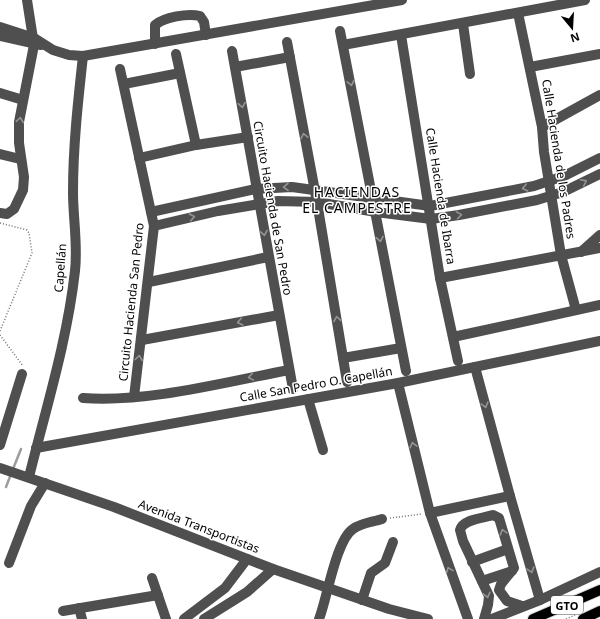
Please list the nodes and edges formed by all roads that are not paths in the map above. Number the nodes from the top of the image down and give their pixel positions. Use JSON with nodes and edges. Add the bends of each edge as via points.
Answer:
{"nodes":[{"id":1,"x":27,"y":0,"type":"edge"},
{"id":2,"x":402,"y":0,"type":"edge"},
{"id":3,"x":585,"y":0,"type":"edge"},
{"id":4,"x":354,"y":4,"type":"edge"},
{"id":5,"x":518,"y":13,"type":"junction"},
{"id":6,"x":463,"y":24,"type":"junction"},
{"id":7,"x":0,"y":27,"type":"edge"},
{"id":8,"x":340,"y":31,"type":"dead end"},
{"id":9,"x":206,"y":35,"type":"junction"},
{"id":10,"x":401,"y":35,"type":"junction"},
{"id":11,"x":0,"y":36,"type":"edge"},
{"id":12,"x":287,"y":42,"type":"dead end"},
{"id":13,"x":155,"y":44,"type":"junction"},
{"id":14,"x":41,"y":45,"type":"junction"},
{"id":15,"x":343,"y":45,"type":"junction"},
{"id":16,"x":232,"y":51,"type":"dead end"},
{"id":17,"x":176,"y":54,"type":"dead end"},
{"id":18,"x":600,"y":54,"type":"edge"},
{"id":19,"x":83,"y":56,"type":"junction"},
{"id":20,"x":290,"y":57,"type":"junction"},
{"id":21,"x":235,"y":67,"type":"junction"},
{"id":22,"x":530,"y":67,"type":"junction"},
{"id":23,"x":120,"y":69,"type":"dead end"},
{"id":24,"x":180,"y":73,"type":"junction"},
{"id":25,"x":470,"y":74,"type":"dead end"},
{"id":26,"x":124,"y":84,"type":"junction"},
{"id":27,"x":0,"y":93,"type":"edge"},
{"id":28,"x":600,"y":95,"type":"edge"},
{"id":29,"x":24,"y":100,"type":"junction"},
{"id":30,"x":542,"y":127,"type":"junction"},
{"id":31,"x":248,"y":137,"type":"junction"},
{"id":32,"x":196,"y":145,"type":"junction"},
{"id":33,"x":0,"y":154,"type":"edge"},
{"id":34,"x":139,"y":158,"type":"junction"},
{"id":35,"x":600,"y":158,"type":"edge"},
{"id":36,"x":20,"y":159,"type":"junction"},
{"id":37,"x":600,"y":174,"type":"edge"},
{"id":38,"x":549,"y":182,"type":"junction"},
{"id":39,"x":256,"y":189,"type":"junction"},
{"id":40,"x":315,"y":189,"type":"junction"},
{"id":41,"x":551,"y":195,"type":"junction"},
{"id":42,"x":372,"y":198,"type":"junction"},
{"id":43,"x":317,"y":202,"type":"junction"},
{"id":44,"x":258,"y":203,"type":"junction"},
{"id":45,"x":430,"y":206,"type":"junction"},
{"id":46,"x":151,"y":212,"type":"junction"},
{"id":47,"x":376,"y":212,"type":"junction"},
{"id":48,"x":3,"y":213,"type":"edge"},
{"id":49,"x":432,"y":218,"type":"junction"},
{"id":50,"x":154,"y":226,"type":"junction"},
{"id":51,"x":600,"y":235,"type":"edge"},
{"id":52,"x":600,"y":248,"type":"edge"},
{"id":53,"x":581,"y":252,"type":"junction"},
{"id":54,"x":561,"y":255,"type":"junction"},
{"id":55,"x":268,"y":257,"type":"junction"},
{"id":56,"x":440,"y":278,"type":"junction"},
{"id":57,"x":149,"y":282,"type":"junction"},
{"id":58,"x":600,"y":305,"type":"edge"},
{"id":59,"x":576,"y":310,"type":"junction"},
{"id":60,"x":279,"y":315,"type":"junction"},
{"id":61,"x":453,"y":338,"type":"junction"},
{"id":62,"x":142,"y":340,"type":"junction"},
{"id":63,"x":600,"y":341,"type":"edge"},
{"id":64,"x":401,"y":348,"type":"junction"},
{"id":65,"x":343,"y":358,"type":"junction"},
{"id":66,"x":458,"y":361,"type":"dead end"},
{"id":67,"x":475,"y":367,"type":"junction"},
{"id":68,"x":289,"y":370,"type":"junction"},
{"id":69,"x":406,"y":371,"type":"dead end"},
{"id":70,"x":22,"y":374,"type":"road end"},
{"id":71,"x":347,"y":382,"type":"dead end"},
{"id":72,"x":398,"y":383,"type":"junction"},
{"id":73,"x":293,"y":389,"type":"dead end"},
{"id":74,"x":134,"y":397,"type":"junction"},
{"id":75,"x":83,"y":398,"type":"dead end"},
{"id":76,"x":308,"y":399,"type":"junction"},
{"id":77,"x":0,"y":445,"type":"edge"},
{"id":78,"x":36,"y":448,"type":"junction"},
{"id":79,"x":323,"y":450,"type":"dead end"},
{"id":80,"x":4,"y":469,"type":"edge"},
{"id":81,"x":25,"y":476,"type":"junction"},
{"id":82,"x":44,"y":483,"type":"junction"},
{"id":83,"x":510,"y":496,"type":"junction"},
{"id":84,"x":430,"y":513,"type":"junction"},
{"id":85,"x":382,"y":519,"type":"road end"},
{"id":86,"x":393,"y":542,"type":"dead end"},
{"id":87,"x":508,"y":549,"type":"junction"},
{"id":88,"x":247,"y":559,"type":"junction"},
{"id":89,"x":472,"y":562,"type":"junction"},
{"id":90,"x":10,"y":563,"type":"dead end"},
{"id":91,"x":273,"y":569,"type":"junction"},
{"id":92,"x":512,"y":571,"type":"junction"},
{"id":93,"x":600,"y":572,"type":"edge"},
{"id":94,"x":152,"y":578,"type":"dead end"},
{"id":95,"x":233,"y":579,"type":"junction"},
{"id":96,"x":482,"y":581,"type":"junction"},
{"id":97,"x":328,"y":588,"type":"junction"},
{"id":98,"x":600,"y":590,"type":"edge"},
{"id":99,"x":247,"y":592,"type":"junction"},
{"id":100,"x":158,"y":595,"type":"junction"},
{"id":101,"x":362,"y":600,"type":"junction"},
{"id":102,"x":540,"y":600,"type":"junction"},
{"id":103,"x":78,"y":608,"type":"junction"},
{"id":104,"x":518,"y":608,"type":"junction"},
{"id":105,"x":389,"y":609,"type":"junction"},
{"id":106,"x":63,"y":611,"type":"dead end"},
{"id":107,"x":600,"y":611,"type":"edge"},
{"id":108,"x":82,"y":619,"type":"edge"},
{"id":109,"x":166,"y":619,"type":"edge"},
{"id":110,"x":184,"y":619,"type":"edge"},
{"id":111,"x":204,"y":619,"type":"edge"},
{"id":112,"x":319,"y":619,"type":"edge"},
{"id":113,"x":405,"y":619,"type":"edge"},
{"id":114,"x":428,"y":619,"type":"edge"},
{"id":115,"x":468,"y":619,"type":"edge"},
{"id":116,"x":484,"y":619,"type":"edge"},
{"id":117,"x":492,"y":619,"type":"edge"},
{"id":118,"x":509,"y":619,"type":"edge"},
{"id":119,"x":533,"y":619,"type":"edge"},
{"id":120,"x":583,"y":619,"type":"edge"}],
"edges":[{"from":1,"to":14,"type":"street"},
{"from":2,"to":4,"type":"street"},
{"from":3,"to":5,"type":"street"},
{"from":4,"to":9,"type":"street"},
{"from":5,"to":6,"type":"street"},
{"from":5,"to":22,"type":"street","name":"Calle Hacienda de los Padres"},
{"from":6,"to":10,"type":"street"},
{"from":6,"to":25,"type":"street"},
{"from":7,"to":14,"type":"street"},
{"from":8,"to":15,"type":"street"},
{"from":9,"to":13,"type":"street"},
{"from":9,"to":13,"type":"street","via":[[204,22],[200,16],[181,16],[155,25]]},
{"from":10,"to":15,"type":"street"},
{"from":10,"to":45,"type":"street","name":"Calle Hacienda de Ibarra"},
{"from":11,"to":14,"type":"street"},
{"from":12,"to":20,"type":"street"},
{"from":13,"to":19,"type":"street"},
{"from":14,"to":19,"type":"street","via":[[69,55]]},
{"from":14,"to":29,"type":"street"},
{"from":15,"to":42,"type":"street","one_way":true},
{"from":16,"to":21,"type":"street","name":"Circuito Hacienda de San Pedro"},
{"from":17,"to":24,"type":"street"},
{"from":18,"to":22,"type":"street"},
{"from":19,"to":78,"type":"street","name":"Capellán","via":[[73,191],[75,270],[60,363]]},
{"from":20,"to":21,"type":"street"},
{"from":40,"to":20,"type":"street","one_way":true},
{"from":21,"to":31,"type":"street","name":"Circuito Hacienda de San Pedro","one_way":true},
{"from":22,"to":30,"type":"street","name":"Calle Hacienda de los Padres"},
{"from":23,"to":26,"type":"street","name":"Circuito Hacienda San Pedro"},
{"from":24,"to":26,"type":"street"},
{"from":24,"to":32,"type":"street"},
{"from":26,"to":34,"type":"street","name":"Circuito Hacienda San Pedro"},
{"from":27,"to":29,"type":"street"},
{"from":28,"to":30,"type":"street"},
{"from":36,"to":29,"type":"street","one_way":true,"via":[[19,131]]},
{"from":30,"to":38,"type":"street","name":"Calle Hacienda de los Padres"},
{"from":31,"to":32,"type":"street"},
{"from":31,"to":39,"type":"street","name":"Circuito Hacienda de San Pedro"},
{"from":32,"to":34,"type":"street"},
{"from":33,"to":36,"type":"street"},
{"from":34,"to":46,"type":"street","name":"Circuito Hacienda San Pedro"},
{"from":35,"to":38,"type":"street"},
{"from":36,"to":48,"type":"street","via":[[24,177],[23,190],[14,209]]},
{"from":41,"to":37,"type":"street","one_way":true},
{"from":38,"to":41,"type":"street","name":"Calle Hacienda de los Padres"},
{"from":38,"to":45,"type":"street","one_way":true,"via":[[506,193]]},
{"from":40,"to":39,"type":"street","one_way":true},
{"from":39,"to":44,"type":"street","name":"Circuito Hacienda de San Pedro"},
{"from":39,"to":46,"type":"street"},
{"from":40,"to":42,"type":"street"},
{"from":40,"to":43,"type":"street"},
{"from":49,"to":41,"type":"street","one_way":true,"via":[[508,206]]},
{"from":41,"to":54,"type":"street","name":"Calle Hacienda de los Padres"},
{"from":42,"to":45,"type":"street"},
{"from":42,"to":47,"type":"street"},
{"from":43,"to":44,"type":"street"},
{"from":43,"to":47,"type":"street"},
{"from":65,"to":43,"type":"street","one_way":true},
{"from":50,"to":44,"type":"street","one_way":true},
{"from":44,"to":55,"type":"street","name":"Circuito Hacienda de San Pedro","one_way":true},
{"from":45,"to":49,"type":"street","name":"Calle Hacienda de Ibarra"},
{"from":46,"to":50,"type":"street","name":"Circuito Hacienda San Pedro"},
{"from":47,"to":49,"type":"street"},
{"from":47,"to":64,"type":"street","one_way":true},
{"from":49,"to":56,"type":"street","name":"Calle Hacienda de Ibarra"},
{"from":50,"to":57,"type":"street","name":"Circuito Hacienda San Pedro"},
{"from":51,"to":53,"type":"street"},
{"from":52,"to":53,"type":"street"},
{"from":53,"to":54,"type":"street"},
{"from":54,"to":56,"type":"street"},
{"from":54,"to":59,"type":"street","name":"Calle Hacienda de los Padres"},
{"from":55,"to":57,"type":"street"},
{"from":55,"to":60,"type":"street","name":"Circuito Hacienda de San Pedro"},
{"from":56,"to":61,"type":"street","name":"Calle Hacienda de Ibarra"},
{"from":57,"to":62,"type":"street","name":"Circuito Hacienda San Pedro"},
{"from":58,"to":59,"type":"street"},
{"from":59,"to":61,"type":"street"},
{"from":60,"to":62,"type":"street","one_way":true},
{"from":60,"to":68,"type":"street","name":"Circuito Hacienda de San Pedro"},
{"from":61,"to":66,"type":"street","name":"Calle Hacienda de Ibarra"},
{"from":74,"to":62,"type":"street","name":"Circuito Hacienda San Pedro","one_way":true},
{"from":63,"to":67,"type":"street","name":"Calle San Pedro O. Capellán"},
{"from":64,"to":65,"type":"street"},
{"from":64,"to":69,"type":"street"},
{"from":65,"to":71,"type":"street"},
{"from":67,"to":72,"type":"street","name":"Calle San Pedro O. Capellán"},
{"from":67,"to":83,"type":"street","one_way":true},
{"from":68,"to":73,"type":"street","name":"Circuito Hacienda de San Pedro"},
{"from":68,"to":74,"type":"street","one_way":true},
{"from":70,"to":77,"type":"street"},
{"from":72,"to":76,"type":"street","name":"Calle San Pedro O. Capellán"},
{"from":84,"to":72,"type":"street","one_way":true},
{"from":74,"to":75,"type":"street","via":[[108,400]]},
{"from":76,"to":78,"type":"street","name":"Calle San Pedro O. Capellán"},
{"from":76,"to":79,"type":"street"},
{"from":78,"to":81,"type":"street","name":"Capellán"},
{"from":80,"to":81,"type":"street","name":"Avenida Transportistas"},
{"from":81,"to":82,"type":"street","name":"Avenida Transportistas"},
{"from":82,"to":88,"type":"street","name":"Avenida Transportistas","via":[[114,507]]},
{"from":82,"to":90,"type":"street","via":[[31,506]]},
{"from":83,"to":84,"type":"street"},
{"from":83,"to":102,"type":"street","one_way":true},
{"from":115,"to":84,"type":"street","one_way":true},
{"from":85,"to":97,"type":"street","via":[[359,526],[348,534]]},
{"from":86,"to":101,"type":"street","via":[[385,563],[371,573]]},
{"from":87,"to":89,"type":"street"},
{"from":87,"to":89,"type":"street","one_way":true,"via":[[497,516],[471,521],[462,525],[460,530]]},
{"from":87,"to":92,"type":"street","via":[[513,564]]},
{"from":88,"to":91,"type":"street","name":"Avenida Transportistas"},
{"from":88,"to":95,"type":"street"},
{"from":89,"to":96,"type":"street"},
{"from":91,"to":97,"type":"street","name":"Avenida Transportistas"},
{"from":91,"to":99,"type":"street"},
{"from":92,"to":96,"type":"street"},
{"from":92,"to":104,"type":"street","via":[[499,590],[502,597]]},
{"from":93,"to":102,"type":"street"},
{"from":94,"to":100,"type":"street"},
{"from":95,"to":99,"type":"street"},
{"from":95,"to":110,"type":"street","via":[[220,593]]},
{"from":96,"to":116,"type":"street","one_way":true,"via":[[489,600]]},
{"from":97,"to":101,"type":"street","name":"Avenida Transportistas"},
{"from":97,"to":112,"type":"street"},
{"from":98,"to":119,"type":"main road","number":"GTO"},
{"from":99,"to":111,"type":"street"},
{"from":100,"to":103,"type":"street"},
{"from":100,"to":109,"type":"street"},
{"from":101,"to":105,"type":"street","name":"Avenida Transportistas"},
{"from":102,"to":104,"type":"street"},
{"from":103,"to":106,"type":"street"},
{"from":103,"to":108,"type":"street"},
{"from":104,"to":117,"type":"street"},
{"from":104,"to":118,"type":"street"},
{"from":105,"to":113,"type":"street","name":"Avenida Transportistas"},
{"from":105,"to":114,"type":"street","name":"Avenida Transportistas"},
{"from":107,"to":120,"type":"main road","number":"GTO"}]}
